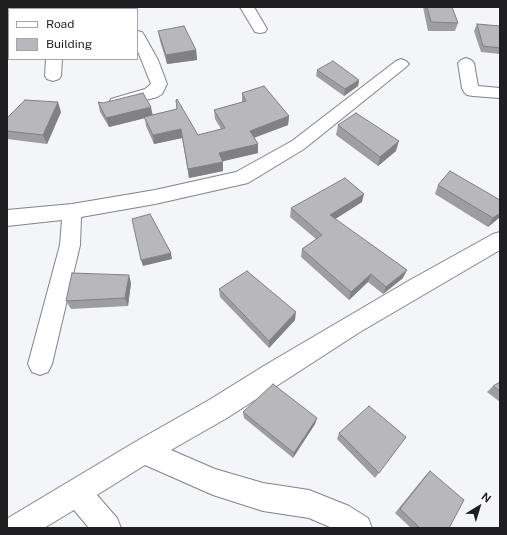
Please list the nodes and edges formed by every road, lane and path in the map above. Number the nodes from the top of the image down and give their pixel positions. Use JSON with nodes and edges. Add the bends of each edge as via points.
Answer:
{"nodes":[{"id":1,"x":247,"y":7,"type":"edge"},
{"id":2,"x":260,"y":29,"type":"dead end"},
{"id":3,"x":138,"y":37,"type":"edge"},
{"id":4,"x":54,"y":60,"type":"edge"},
{"id":5,"x":466,"y":63,"type":"dead end"},
{"id":6,"x":401,"y":64,"type":"dead end"},
{"id":7,"x":53,"y":76,"type":"dead end"},
{"id":8,"x":500,"y":93,"type":"edge"},
{"id":9,"x":105,"y":106,"type":"edge"},
{"id":10,"x":72,"y":211,"type":"junction"},
{"id":11,"x":7,"y":218,"type":"edge"},
{"id":12,"x":500,"y":240,"type":"edge"},
{"id":13,"x":40,"y":364,"type":"dead end"},
{"id":14,"x":144,"y":451,"type":"junction"},
{"id":15,"x":77,"y":492,"type":"junction"},
{"id":16,"x":18,"y":528,"type":"edge"},
{"id":17,"x":106,"y":528,"type":"edge"},
{"id":18,"x":358,"y":528,"type":"edge"}],
"edges":[{"from":1,"to":2,"type":"street"},
{"from":3,"to":9,"type":"street","via":[[159,84],[156,90],[146,96]]},
{"from":4,"to":7,"type":"street"},
{"from":5,"to":8,"type":"street","via":[[470,88]]},
{"from":6,"to":10,"type":"street","via":[[298,144],[241,178],[155,197]]},
{"from":10,"to":11,"type":"street"},
{"from":10,"to":13,"type":"street","via":[[70,245]]},
{"from":12,"to":14,"type":"street","via":[[418,286],[218,409]]},
{"from":14,"to":15,"type":"street"},
{"from":14,"to":18,"type":"street","via":[[213,482],[264,497],[309,504],[339,516]]},
{"from":15,"to":16,"type":"street"},
{"from":15,"to":17,"type":"street"}]}
